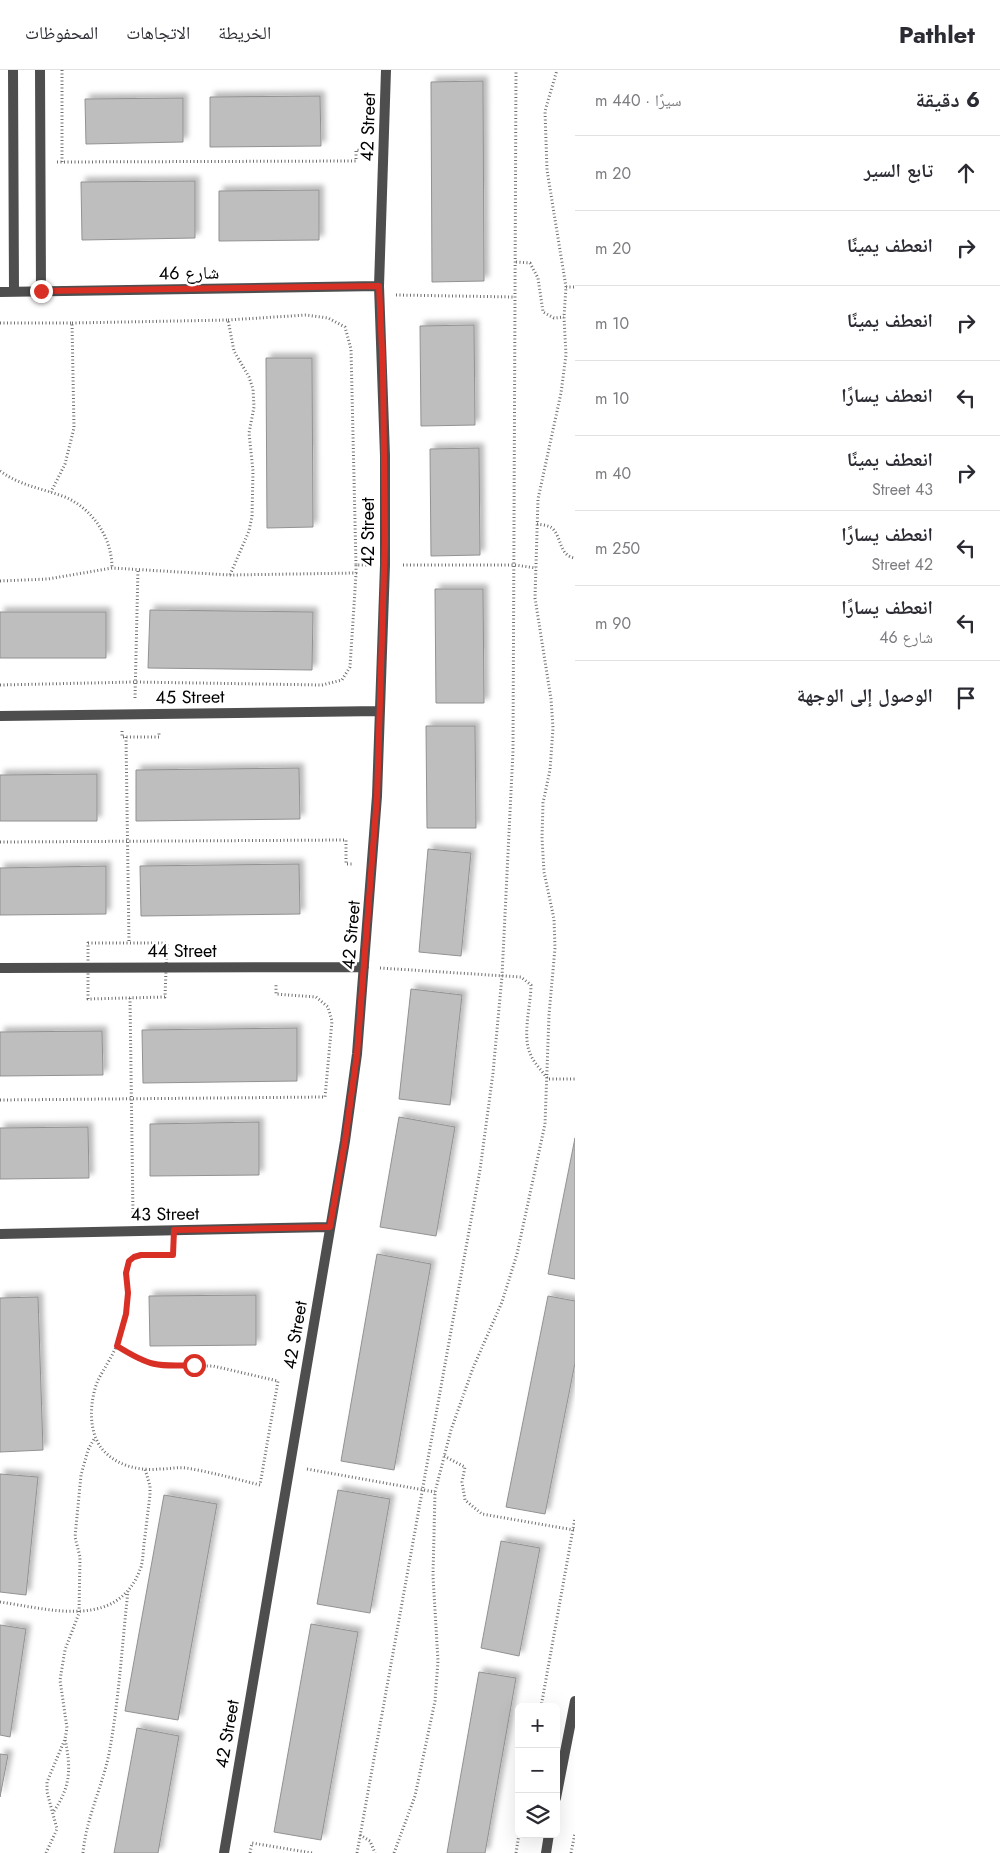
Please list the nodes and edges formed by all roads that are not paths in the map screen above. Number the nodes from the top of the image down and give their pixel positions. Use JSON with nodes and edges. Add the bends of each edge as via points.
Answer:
{"nodes":[{"id":1,"x":13,"y":70,"type":"edge"},
{"id":2,"x":40,"y":70,"type":"edge"},
{"id":3,"x":386,"y":70,"type":"edge"},
{"id":4,"x":14,"y":291,"type":"junction"},
{"id":5,"x":41,"y":291,"type":"junction"},
{"id":6,"x":379,"y":291,"type":"junction"},
{"id":7,"x":0,"y":292,"type":"edge"},
{"id":8,"x":380,"y":711,"type":"junction"},
{"id":9,"x":0,"y":716,"type":"edge"},
{"id":10,"x":364,"y":967,"type":"junction"},
{"id":11,"x":0,"y":968,"type":"edge"},
{"id":12,"x":330,"y":1227,"type":"junction"},
{"id":13,"x":0,"y":1234,"type":"edge"},
{"id":14,"x":575,"y":1703,"type":"edge"},
{"id":15,"x":557,"y":1793,"type":"edge"},
{"id":16,"x":548,"y":1838,"type":"edge"},
{"id":17,"x":224,"y":1853,"type":"edge"},
{"id":18,"x":546,"y":1853,"type":"edge"}],
"edges":[{"from":1,"to":4,"type":"street"},
{"from":2,"to":5,"type":"street"},
{"from":3,"to":6,"type":"street","name":"42 Street"},
{"from":4,"to":5,"type":"street","name":"شارع 46"},
{"from":4,"to":7,"type":"street","name":"شارع 46"},
{"from":5,"to":6,"type":"street","name":"شارع 46"},
{"from":6,"to":8,"type":"street","name":"42 Street","via":[[385,565]]},
{"from":8,"to":9,"type":"street","name":"45 Street"},
{"from":8,"to":10,"type":"street","name":"42 Street","via":[[373,866]]},
{"from":10,"to":11,"type":"street","name":"44 Street"},
{"from":10,"to":12,"type":"street","name":"42 Street","via":[[356,1063]]},
{"from":12,"to":13,"type":"street","name":"43 Street"},
{"from":12,"to":17,"type":"street","name":"42 Street"},
{"from":14,"to":15,"type":"street"},
{"from":16,"to":18,"type":"street"}]}
